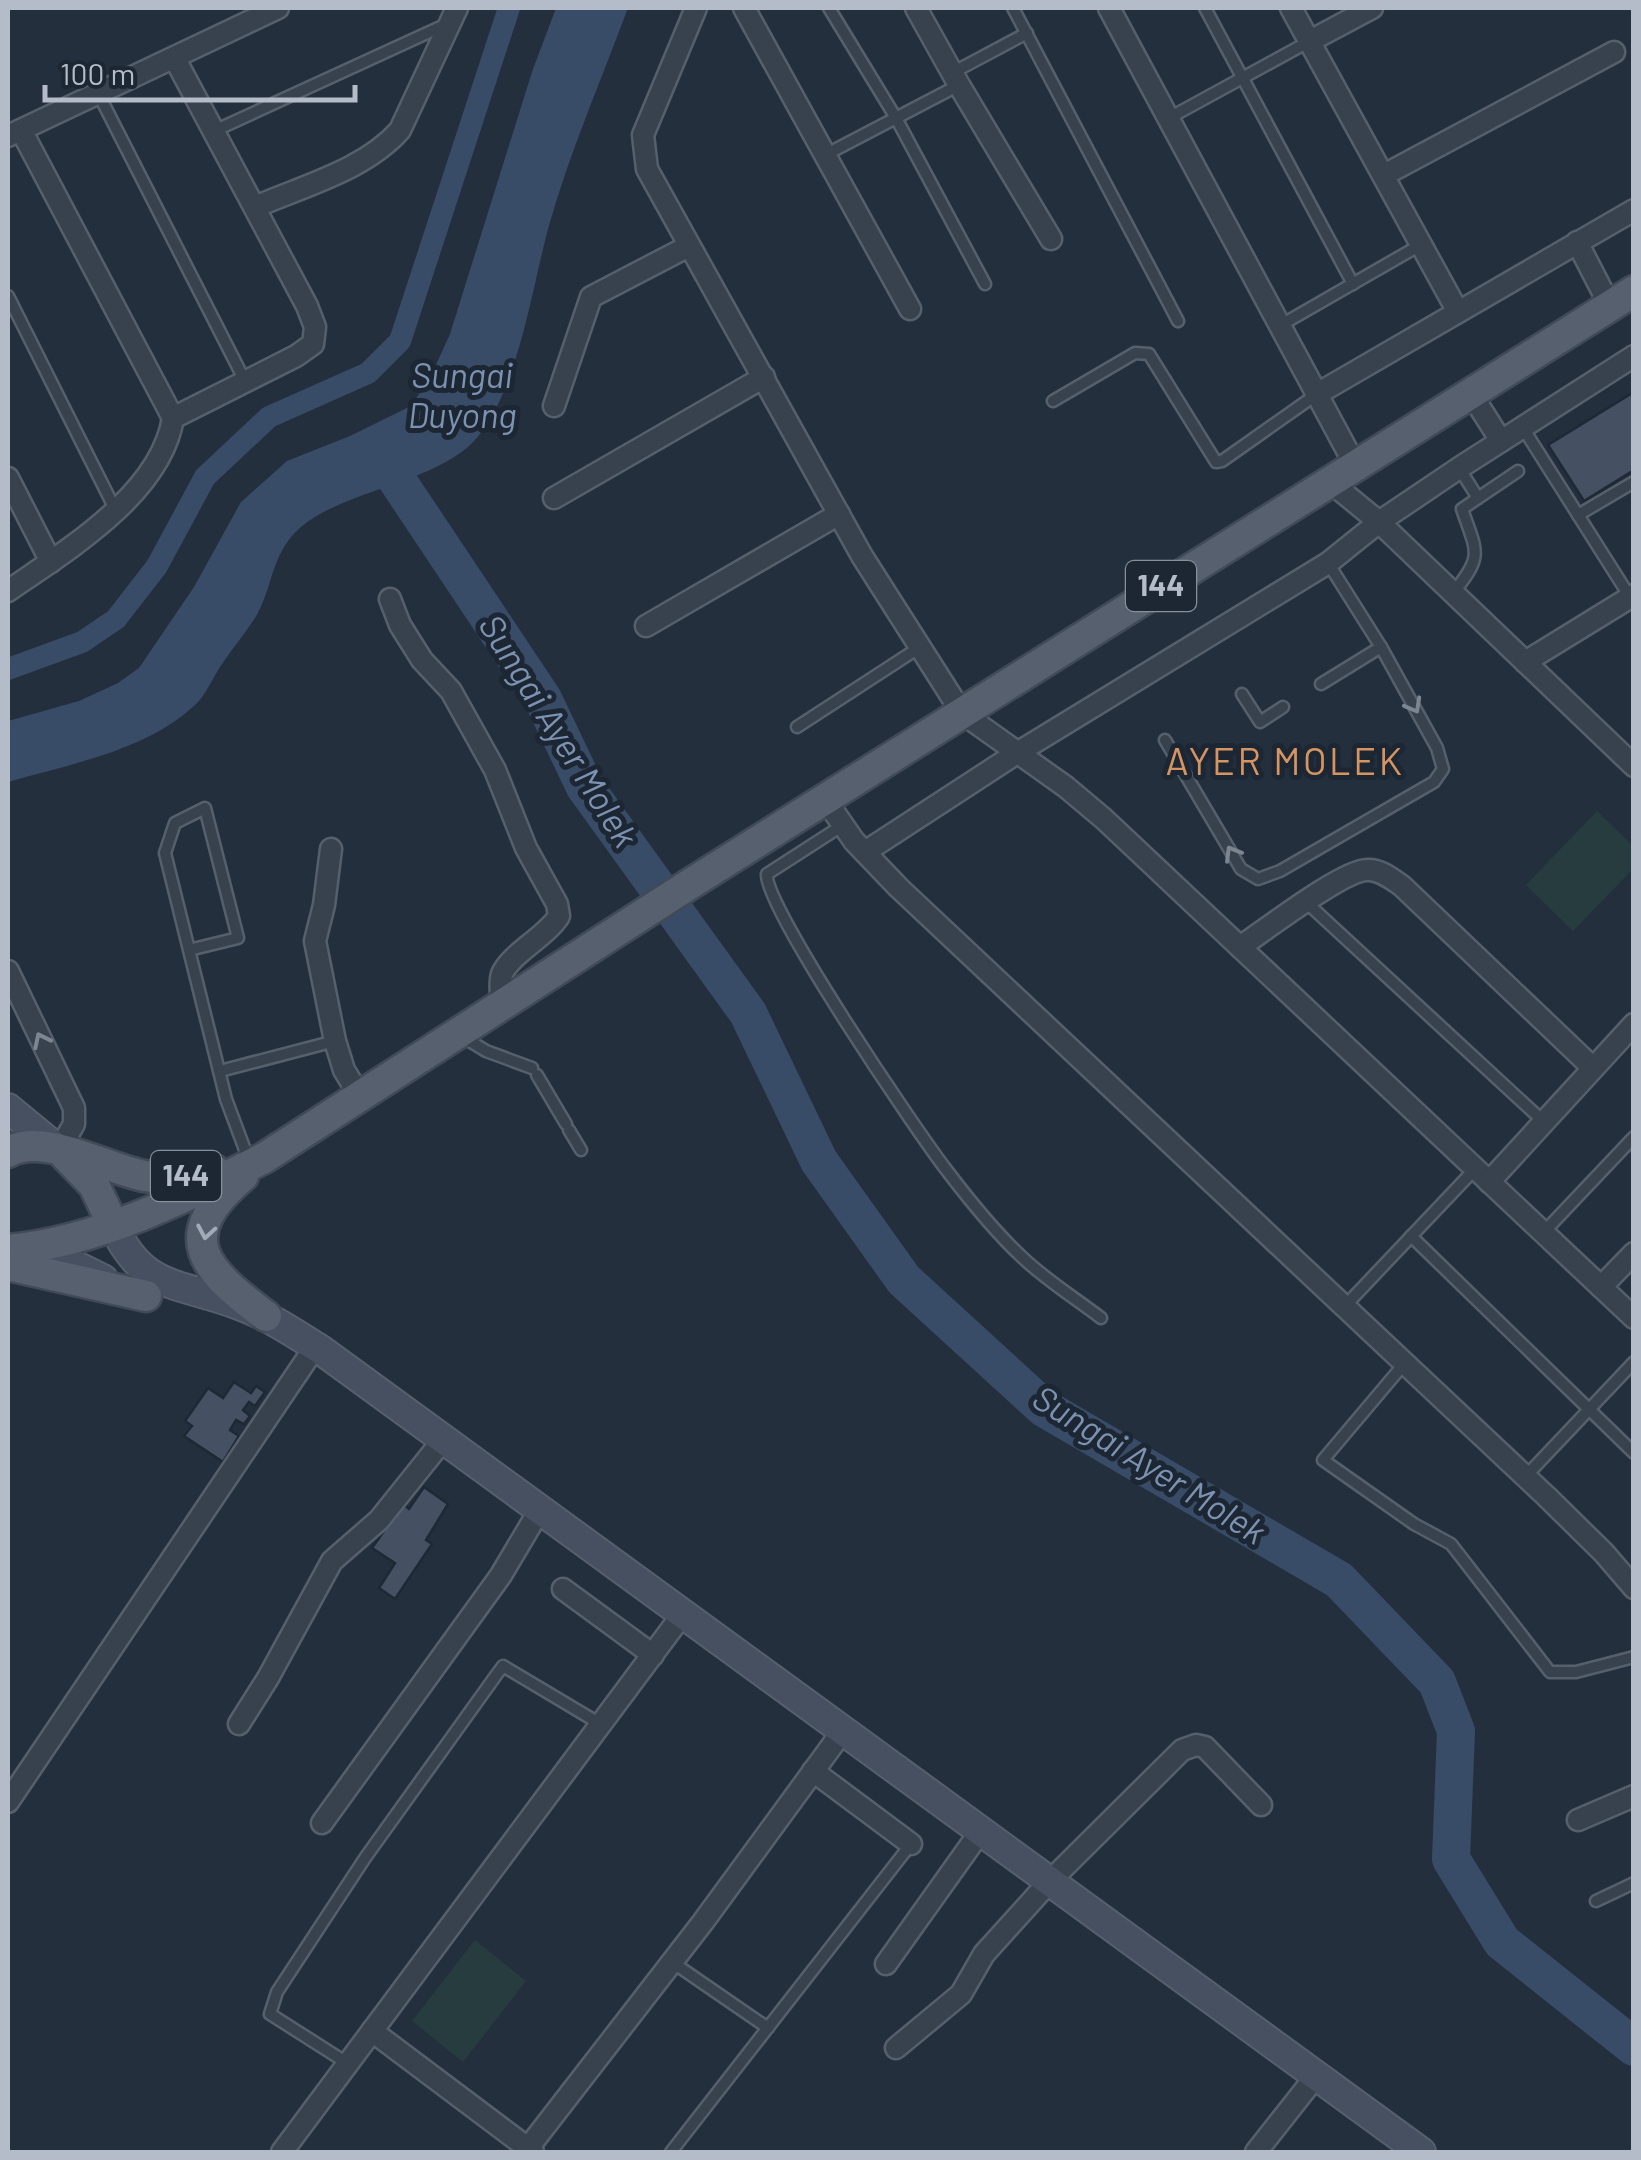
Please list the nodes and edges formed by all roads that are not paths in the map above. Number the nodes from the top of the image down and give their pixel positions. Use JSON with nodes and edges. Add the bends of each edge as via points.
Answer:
{"nodes":[{"id":1,"x":696,"y":8,"type":"edge"},
{"id":2,"x":744,"y":8,"type":"edge"},
{"id":3,"x":830,"y":8,"type":"edge"},
{"id":4,"x":916,"y":8,"type":"edge"},
{"id":5,"x":1013,"y":8,"type":"edge"},
{"id":6,"x":1108,"y":8,"type":"edge"},
{"id":7,"x":1205,"y":8,"type":"edge"},
{"id":8,"x":1291,"y":8,"type":"edge"},
{"id":9,"x":1372,"y":8,"type":"edge"},
{"id":10,"x":269,"y":9,"type":"edge"},
{"id":11,"x":453,"y":15,"type":"edge"},
{"id":12,"x":1027,"y":33,"type":"junction"},
{"id":13,"x":1310,"y":42,"type":"junction"},
{"id":14,"x":1614,"y":52,"type":"dead end"},
{"id":15,"x":176,"y":58,"type":"junction"},
{"id":16,"x":1242,"y":78,"type":"junction"},
{"id":17,"x":955,"y":79,"type":"junction"},
{"id":18,"x":98,"y":93,"type":"junction"},
{"id":19,"x":896,"y":118,"type":"junction"},
{"id":20,"x":1168,"y":118,"type":"junction"},
{"id":21,"x":213,"y":131,"type":"junction"},
{"id":22,"x":14,"y":133,"type":"edge"},
{"id":23,"x":825,"y":155,"type":"junction"},
{"id":24,"x":1384,"y":176,"type":"junction"},
{"id":25,"x":254,"y":207,"type":"junction"},
{"id":26,"x":1634,"y":210,"type":"edge"},
{"id":27,"x":1052,"y":239,"type":"dead end"},
{"id":28,"x":1576,"y":242,"type":"junction"},
{"id":29,"x":1422,"y":244,"type":"junction"},
{"id":30,"x":688,"y":246,"type":"junction"},
{"id":31,"x":985,"y":284,"type":"dead end"},
{"id":32,"x":1353,"y":284,"type":"junction"},
{"id":33,"x":8,"y":296,"type":"edge"},
{"id":34,"x":1622,"y":298,"type":"edge"},
{"id":35,"x":910,"y":309,"type":"dead end"},
{"id":36,"x":1458,"y":312,"type":"junction"},
{"id":37,"x":1178,"y":321,"type":"dead end"},
{"id":38,"x":1281,"y":326,"type":"junction"},
{"id":39,"x":1634,"y":356,"type":"edge"},
{"id":40,"x":764,"y":377,"type":"junction"},
{"id":41,"x":245,"y":381,"type":"junction"},
{"id":42,"x":1470,"y":392,"type":"junction"},
{"id":43,"x":1317,"y":394,"type":"junction"},
{"id":44,"x":1052,"y":400,"type":"dead end"},
{"id":45,"x":554,"y":406,"type":"dead end"},
{"id":46,"x":173,"y":418,"type":"junction"},
{"id":47,"x":1523,"y":428,"type":"junction"},
{"id":48,"x":1501,"y":441,"type":"junction"},
{"id":49,"x":1459,"y":468,"type":"junction"},
{"id":50,"x":1518,"y":471,"type":"dead end"},
{"id":51,"x":1342,"y":472,"type":"junction"},
{"id":52,"x":8,"y":478,"type":"edge"},
{"id":53,"x":1634,"y":482,"type":"edge"},
{"id":54,"x":554,"y":498,"type":"dead end"},
{"id":55,"x":1478,"y":498,"type":"junction"},
{"id":56,"x":116,"y":510,"type":"junction"},
{"id":57,"x":839,"y":514,"type":"junction"},
{"id":58,"x":1578,"y":515,"type":"junction"},
{"id":59,"x":1379,"y":522,"type":"junction"},
{"id":60,"x":51,"y":562,"type":"junction"},
{"id":61,"x":1328,"y":562,"type":"junction"},
{"id":62,"x":8,"y":591,"type":"edge"},
{"id":63,"x":1452,"y":594,"type":"junction"},
{"id":64,"x":1632,"y":596,"type":"edge"},
{"id":65,"x":390,"y":600,"type":"dead end"},
{"id":66,"x":646,"y":626,"type":"dead end"},
{"id":67,"x":920,"y":647,"type":"junction"},
{"id":68,"x":1381,"y":647,"type":"junction"},
{"id":69,"x":1525,"y":662,"type":"junction"},
{"id":70,"x":1321,"y":684,"type":"dead end"},
{"id":71,"x":1242,"y":694,"type":"dead end"},
{"id":72,"x":1283,"y":707,"type":"dead end"},
{"id":73,"x":962,"y":712,"type":"junction"},
{"id":74,"x":797,"y":727,"type":"dead end"},
{"id":75,"x":1165,"y":740,"type":"dead end"},
{"id":76,"x":1017,"y":752,"type":"junction"},
{"id":77,"x":1632,"y":762,"type":"edge"},
{"id":78,"x":825,"y":798,"type":"junction"},
{"id":79,"x":844,"y":825,"type":"junction"},
{"id":80,"x":331,"y":849,"type":"dead end"},
{"id":81,"x":865,"y":852,"type":"junction"},
{"id":82,"x":1307,"y":902,"type":"junction"},
{"id":83,"x":1240,"y":947,"type":"junction"},
{"id":84,"x":189,"y":950,"type":"junction"},
{"id":85,"x":8,"y":971,"type":"edge"},
{"id":86,"x":502,"y":1007,"type":"junction"},
{"id":87,"x":1634,"y":1024,"type":"edge"},
{"id":88,"x":459,"y":1035,"type":"junction"},
{"id":89,"x":335,"y":1041,"type":"junction"},
{"id":90,"x":1594,"y":1068,"type":"junction"},
{"id":91,"x":220,"y":1071,"type":"junction"},
{"id":92,"x":361,"y":1098,"type":"junction"},
{"id":93,"x":8,"y":1108,"type":"edge"},
{"id":94,"x":1544,"y":1122,"type":"junction"},
{"id":95,"x":1634,"y":1138,"type":"edge"},
{"id":96,"x":59,"y":1150,"type":"junction"},
{"id":97,"x":581,"y":1150,"type":"dead end"},
{"id":98,"x":8,"y":1152,"type":"edge"},
{"id":99,"x":256,"y":1158,"type":"junction"},
{"id":100,"x":1482,"y":1176,"type":"junction"},
{"id":101,"x":8,"y":1225,"type":"edge"},
{"id":102,"x":112,"y":1225,"type":"junction"},
{"id":103,"x":1543,"y":1233,"type":"junction"},
{"id":104,"x":1411,"y":1236,"type":"junction"},
{"id":105,"x":23,"y":1249,"type":"edge"},
{"id":106,"x":1634,"y":1253,"type":"edge"},
{"id":107,"x":8,"y":1265,"type":"edge"},
{"id":108,"x":1601,"y":1287,"type":"junction"},
{"id":109,"x":146,"y":1296,"type":"junction"},
{"id":110,"x":1344,"y":1308,"type":"junction"},
{"id":111,"x":266,"y":1316,"type":"junction"},
{"id":112,"x":1101,"y":1318,"type":"dead end"},
{"id":113,"x":1634,"y":1318,"type":"edge"},
{"id":114,"x":308,"y":1342,"type":"junction"},
{"id":115,"x":1634,"y":1362,"type":"edge"},
{"id":116,"x":1404,"y":1364,"type":"junction"},
{"id":117,"x":1589,"y":1408,"type":"junction"},
{"id":118,"x":443,"y":1440,"type":"junction"},
{"id":119,"x":1634,"y":1453,"type":"edge"},
{"id":120,"x":1525,"y":1476,"type":"junction"},
{"id":121,"x":540,"y":1511,"type":"junction"},
{"id":122,"x":1634,"y":1588,"type":"edge"},
{"id":123,"x":562,"y":1590,"type":"dead end"},
{"id":124,"x":682,"y":1615,"type":"junction"},
{"id":125,"x":653,"y":1654,"type":"junction"},
{"id":126,"x":1634,"y":1658,"type":"edge"},
{"id":127,"x":239,"y":1724,"type":"dead end"},
{"id":128,"x":602,"y":1725,"type":"junction"},
{"id":129,"x":842,"y":1732,"type":"junction"},
{"id":130,"x":814,"y":1771,"type":"junction"},
{"id":131,"x":1634,"y":1796,"type":"edge"},
{"id":132,"x":8,"y":1802,"type":"edge"},
{"id":133,"x":1261,"y":1805,"type":"dead end"},
{"id":134,"x":1578,"y":1820,"type":"dead end"},
{"id":135,"x":322,"y":1822,"type":"dead end"},
{"id":136,"x":980,"y":1832,"type":"junction"},
{"id":137,"x":911,"y":1844,"type":"joint"},
{"id":138,"x":1049,"y":1882,"type":"junction"},
{"id":139,"x":1634,"y":1883,"type":"edge"},
{"id":140,"x":1596,"y":1901,"type":"dead end"},
{"id":141,"x":671,"y":1962,"type":"junction"},
{"id":142,"x":886,"y":1964,"type":"dead end"},
{"id":143,"x":768,"y":2028,"type":"junction"},
{"id":144,"x":372,"y":2031,"type":"junction"},
{"id":145,"x":896,"y":2048,"type":"dead end"},
{"id":146,"x":348,"y":2064,"type":"junction"},
{"id":147,"x":1316,"y":2076,"type":"junction"},
{"id":148,"x":528,"y":2151,"type":"edge"},
{"id":149,"x":282,"y":2152,"type":"edge"},
{"id":150,"x":671,"y":2152,"type":"edge"},
{"id":151,"x":1256,"y":2152,"type":"edge"},
{"id":152,"x":1421,"y":2152,"type":"edge"}],
"edges":[{"from":1,"to":30,"type":"street","via":[[643,135],[647,170]]},
{"from":2,"to":23,"type":"street"},
{"from":3,"to":19,"type":"lane"},
{"from":4,"to":17,"type":"street"},
{"from":5,"to":12,"type":"lane"},
{"from":6,"to":20,"type":"street"},
{"from":7,"to":16,"type":"lane"},
{"from":8,"to":13,"type":"street"},
{"from":9,"to":13,"type":"street"},
{"from":10,"to":15,"type":"street"},
{"from":11,"to":21,"type":"lane"},
{"from":11,"to":25,"type":"street","via":[[388,144]]},
{"from":12,"to":17,"type":"lane"},
{"from":12,"to":37,"type":"lane"},
{"from":13,"to":16,"type":"lane"},
{"from":13,"to":24,"type":"street"},
{"from":14,"to":24,"type":"street"},
{"from":15,"to":18,"type":"street"},
{"from":15,"to":21,"type":"street"},
{"from":16,"to":20,"type":"lane"},
{"from":16,"to":32,"type":"lane"},
{"from":17,"to":19,"type":"lane"},
{"from":17,"to":27,"type":"street"},
{"from":18,"to":22,"type":"street"},
{"from":18,"to":41,"type":"lane"},
{"from":19,"to":23,"type":"lane"},
{"from":19,"to":31,"type":"lane"},
{"from":20,"to":38,"type":"street"},
{"from":21,"to":25,"type":"street"},
{"from":22,"to":46,"type":"street"},
{"from":23,"to":35,"type":"street"},
{"from":24,"to":29,"type":"street"},
{"from":25,"to":41,"type":"street","via":[[315,327],[312,344]]},
{"from":26,"to":28,"type":"street"},
{"from":28,"to":34,"type":"street"},
{"from":28,"to":36,"type":"street"},
{"from":29,"to":32,"type":"lane"},
{"from":29,"to":36,"type":"street"},
{"from":30,"to":40,"type":"street"},
{"from":30,"to":45,"type":"street","via":[[591,297]]},
{"from":32,"to":38,"type":"lane"},
{"from":33,"to":56,"type":"lane"},
{"from":34,"to":42,"type":"main road","number":"144"},
{"from":36,"to":43,"type":"street"},
{"from":38,"to":43,"type":"street"},
{"from":39,"to":47,"type":"street"},
{"from":40,"to":54,"type":"street"},
{"from":40,"to":57,"type":"street"},
{"from":41,"to":46,"type":"street"},
{"from":42,"to":48,"type":"street"},
{"from":42,"to":51,"type":"main road","number":"144"},
{"from":43,"to":44,"type":"lane","via":[[1216,462],[1149,354],[1135,353]]},
{"from":43,"to":51,"type":"street"},
{"from":46,"to":56,"type":"street","via":[[162,457]]},
{"from":47,"to":48,"type":"street"},
{"from":47,"to":58,"type":"lane"},
{"from":48,"to":49,"type":"street"},
{"from":49,"to":55,"type":"lane"},
{"from":49,"to":59,"type":"street"},
{"from":50,"to":55,"type":"lane"},
{"from":51,"to":59,"type":"street"},
{"from":51,"to":73,"type":"main road","number":"144"},
{"from":52,"to":60,"type":"street"},
{"from":53,"to":58,"type":"lane"},
{"from":55,"to":63,"type":"lane","via":[[1462,509],[1476,550],[1474,568]]},
{"from":56,"to":60,"type":"street"},
{"from":57,"to":66,"type":"street"},
{"from":57,"to":67,"type":"street"},
{"from":58,"to":64,"type":"lane"},
{"from":59,"to":61,"type":"street"},
{"from":59,"to":63,"type":"street"},
{"from":60,"to":62,"type":"street"},
{"from":61,"to":68,"type":"lane"},
{"from":61,"to":76,"type":"street"},
{"from":63,"to":69,"type":"street"},
{"from":64,"to":69,"type":"street"},
{"from":65,"to":86,"type":"street","via":[[486,754],[557,904],[551,928],[501,975]]},
{"from":67,"to":73,"type":"street"},
{"from":67,"to":74,"type":"lane"},
{"from":68,"to":70,"type":"lane"},
{"from":68,"to":75,"type":"lane","one_way":true,"via":[[1443,769],[1434,782],[1280,871],[1258,878],[1242,869]]},
{"from":69,"to":77,"type":"street"},
{"from":71,"to":72,"type":"lane","via":[[1260,722]]},
{"from":73,"to":76,"type":"street"},
{"from":73,"to":78,"type":"main road","number":"144"},
{"from":76,"to":81,"type":"street"},
{"from":76,"to":83,"type":"street","via":[[1104,819]]},
{"from":78,"to":79,"type":"street"},
{"from":78,"to":86,"type":"main road","number":"144"},
{"from":79,"to":81,"type":"street"},
{"from":79,"to":112,"type":"lane","via":[[774,867],[768,887],[807,960],[948,1172],[1022,1258]]},
{"from":80,"to":89,"type":"street","via":[[316,941]]},
{"from":81,"to":110,"type":"street"},
{"from":82,"to":83,"type":"street"},
{"from":82,"to":90,"type":"street","via":[[1366,869],[1384,874]]},
{"from":82,"to":94,"type":"lane"},
{"from":83,"to":100,"type":"street"},
{"from":84,"to":84,"type":"lane","via":[[238,938],[205,808],[175,824],[165,853]]},
{"from":84,"to":91,"type":"lane"},
{"from":96,"to":85,"type":"street","one_way":true,"via":[[74,1124],[74,1108]]},
{"from":86,"to":88,"type":"main road","number":"144"},
{"from":87,"to":90,"type":"street"},
{"from":88,"to":92,"type":"main road","number":"144"},
{"from":88,"to":97,"type":"lane","via":[[534,1072]]},
{"from":89,"to":91,"type":"lane"},
{"from":89,"to":92,"type":"street"},
{"from":90,"to":94,"type":"street"},
{"from":91,"to":99,"type":"lane","via":[[226,1099]]},
{"from":92,"to":99,"type":"main road","number":"144"},
{"from":93,"to":96,"type":"main road"},
{"from":94,"to":100,"type":"street"},
{"from":95,"to":103,"type":"lane"},
{"from":96,"to":98,"type":"main road","number":"144","via":[[32,1145]]},
{"from":96,"to":99,"type":"main road","number":"144","via":[[148,1176],[183,1177]]},
{"from":96,"to":102,"type":"main road","number":"144","via":[[94,1185]]},
{"from":99,"to":102,"type":"main road","number":"144","via":[[212,1184]]},
{"from":99,"to":111,"type":"main road","one_way":true,"via":[[218,1202],[202,1236],[214,1274]]},
{"from":100,"to":103,"type":"street"},
{"from":100,"to":104,"type":"lane"},
{"from":101,"to":105,"type":"main road"},
{"from":102,"to":105,"type":"main road","number":"144"},
{"from":102,"to":111,"type":"main road","number":"144","via":[[141,1269]]},
{"from":103,"to":108,"type":"street"},
{"from":104,"to":110,"type":"lane"},
{"from":104,"to":117,"type":"lane"},
{"from":105,"to":109,"type":"main road"},
{"from":106,"to":108,"type":"street"},
{"from":107,"to":109,"type":"main road"},
{"from":108,"to":113,"type":"street"},
{"from":109,"to":114,"type":"main road"},
{"from":110,"to":116,"type":"street"},
{"from":111,"to":114,"type":"main road","number":"144"},
{"from":114,"to":118,"type":"main road"},
{"from":114,"to":132,"type":"street"},
{"from":115,"to":117,"type":"lane"},
{"from":116,"to":120,"type":"street"},
{"from":116,"to":126,"type":"lane","via":[[1323,1460],[1452,1544],[1550,1672]]},
{"from":117,"to":119,"type":"lane"},
{"from":117,"to":120,"type":"lane"},
{"from":118,"to":121,"type":"main road"},
{"from":118,"to":127,"type":"street","via":[[379,1520],[332,1560]]},
{"from":120,"to":122,"type":"street"},
{"from":121,"to":124,"type":"main road"},
{"from":121,"to":135,"type":"street"},
{"from":123,"to":125,"type":"street"},
{"from":124,"to":125,"type":"street"},
{"from":124,"to":129,"type":"main road"},
{"from":125,"to":128,"type":"street"},
{"from":128,"to":144,"type":"street"},
{"from":128,"to":146,"type":"lane","via":[[503,1666],[496,1674],[276,1992],[270,2014]]},
{"from":129,"to":130,"type":"street"},
{"from":129,"to":136,"type":"main road"},
{"from":130,"to":137,"type":"street"},
{"from":130,"to":141,"type":"street"},
{"from":131,"to":134,"type":"street"},
{"from":133,"to":138,"type":"street","via":[[1205,1747],[1182,1750]]},
{"from":136,"to":138,"type":"main road"},
{"from":136,"to":142,"type":"street"},
{"from":137,"to":143,"type":"lane"},
{"from":138,"to":145,"type":"street","via":[[984,1954],[961,1994]]},
{"from":138,"to":147,"type":"main road"},
{"from":139,"to":140,"type":"lane"},
{"from":141,"to":143,"type":"lane"},
{"from":141,"to":148,"type":"street"},
{"from":143,"to":150,"type":"lane"},
{"from":144,"to":146,"type":"street"},
{"from":144,"to":148,"type":"street"},
{"from":146,"to":149,"type":"street"},
{"from":147,"to":151,"type":"street"},
{"from":147,"to":152,"type":"main road"}]}
